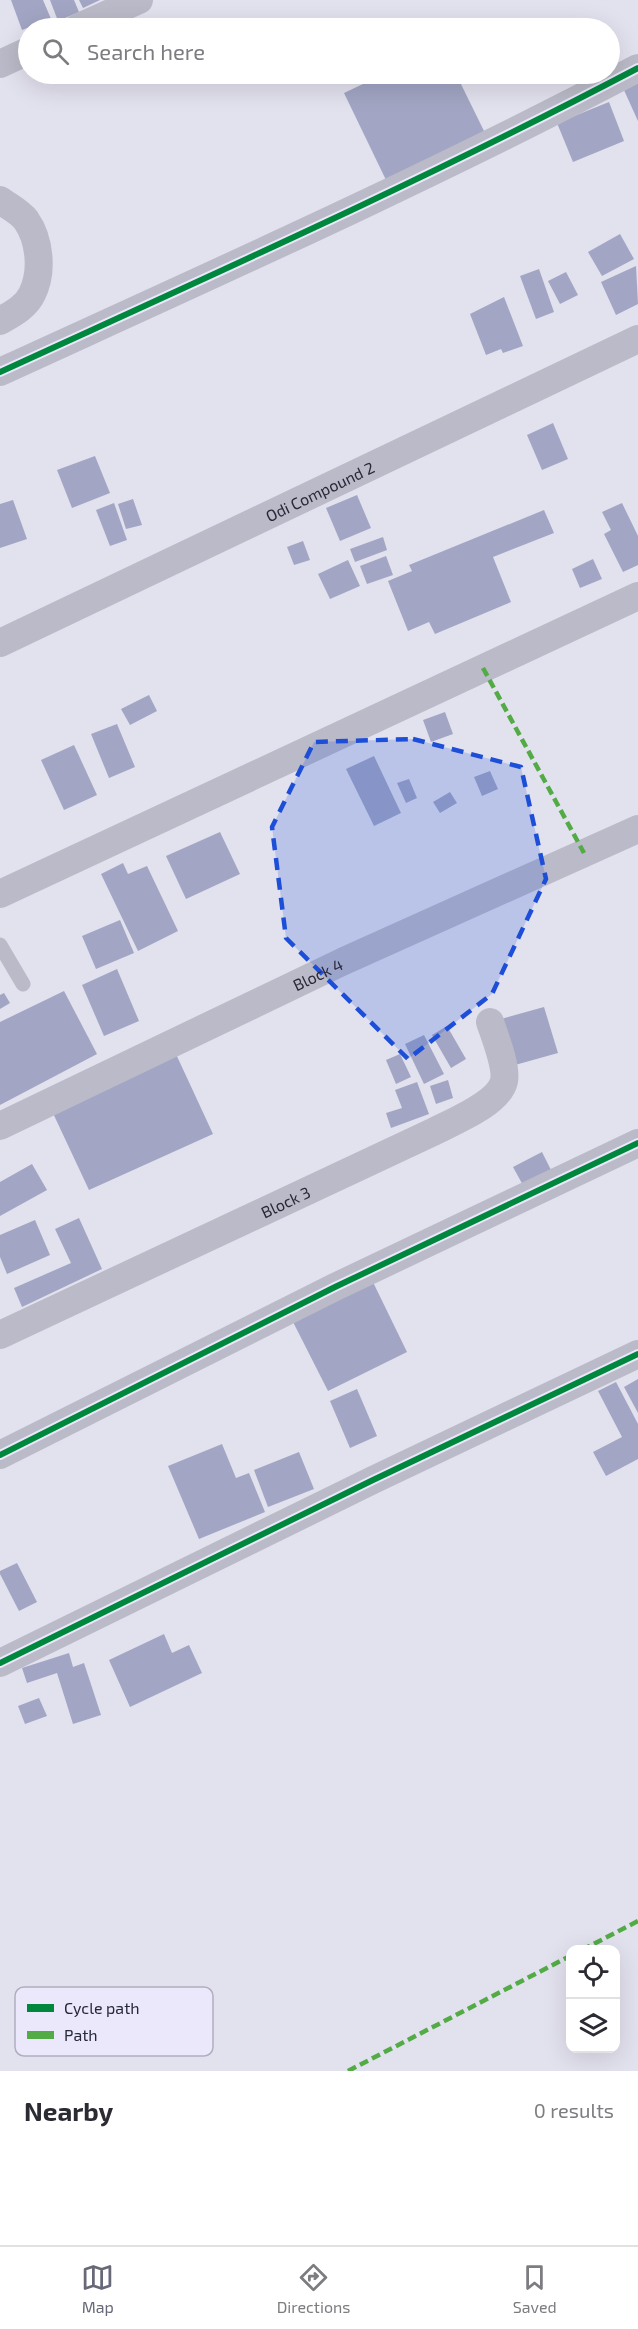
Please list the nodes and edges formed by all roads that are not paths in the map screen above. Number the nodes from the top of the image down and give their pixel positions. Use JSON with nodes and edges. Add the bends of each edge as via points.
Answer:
{"nodes":[{"id":1,"x":139,"y":0,"type":"edge"},
{"id":2,"x":99,"y":18,"type":"edge"},
{"id":3,"x":18,"y":56,"type":"edge"},
{"id":4,"x":0,"y":64,"type":"edge"},
{"id":5,"x":638,"y":68,"type":"edge"},
{"id":6,"x":620,"y":77,"type":"edge"},
{"id":7,"x":608,"y":84,"type":"edge"},
{"id":8,"x":0,"y":200,"type":"edge"},
{"id":9,"x":0,"y":321,"type":"edge"},
{"id":10,"x":638,"y":339,"type":"edge"},
{"id":11,"x":0,"y":372,"type":"edge"},
{"id":12,"x":638,"y":596,"type":"edge"},
{"id":13,"x":0,"y":643,"type":"edge"},
{"id":14,"x":638,"y":829,"type":"edge"},
{"id":15,"x":0,"y":894,"type":"edge"},
{"id":16,"x":0,"y":945,"type":"edge"},
{"id":17,"x":23,"y":984,"type":"dead end"},
{"id":18,"x":490,"y":1022,"type":"dead end"},
{"id":19,"x":0,"y":1126,"type":"edge"},
{"id":20,"x":638,"y":1143,"type":"edge"},
{"id":21,"x":0,"y":1335,"type":"edge"},
{"id":22,"x":638,"y":1354,"type":"edge"},
{"id":23,"x":0,"y":1455,"type":"edge"},
{"id":24,"x":0,"y":1663,"type":"edge"}],
"edges":[{"from":1,"to":2,"type":"street"},
{"from":3,"to":4,"type":"street"},
{"from":5,"to":6,"type":"street"},
{"from":7,"to":11,"type":"street","via":[[382,197]]},
{"from":8,"to":9,"type":"street","via":[[25,218],[38,250],[32,294],[19,310]]},
{"from":10,"to":13,"type":"street","name":"Odi Compound 2"},
{"from":12,"to":15,"type":"street"},
{"from":14,"to":19,"type":"street","name":"Block 4","via":[[344,961]]},
{"from":16,"to":17,"type":"lane"},
{"from":18,"to":21,"type":"street","name":"Block 3","via":[[504,1081],[485,1105]]},
{"from":20,"to":23,"type":"street","via":[[335,1287]]},
{"from":22,"to":24,"type":"street"}]}
